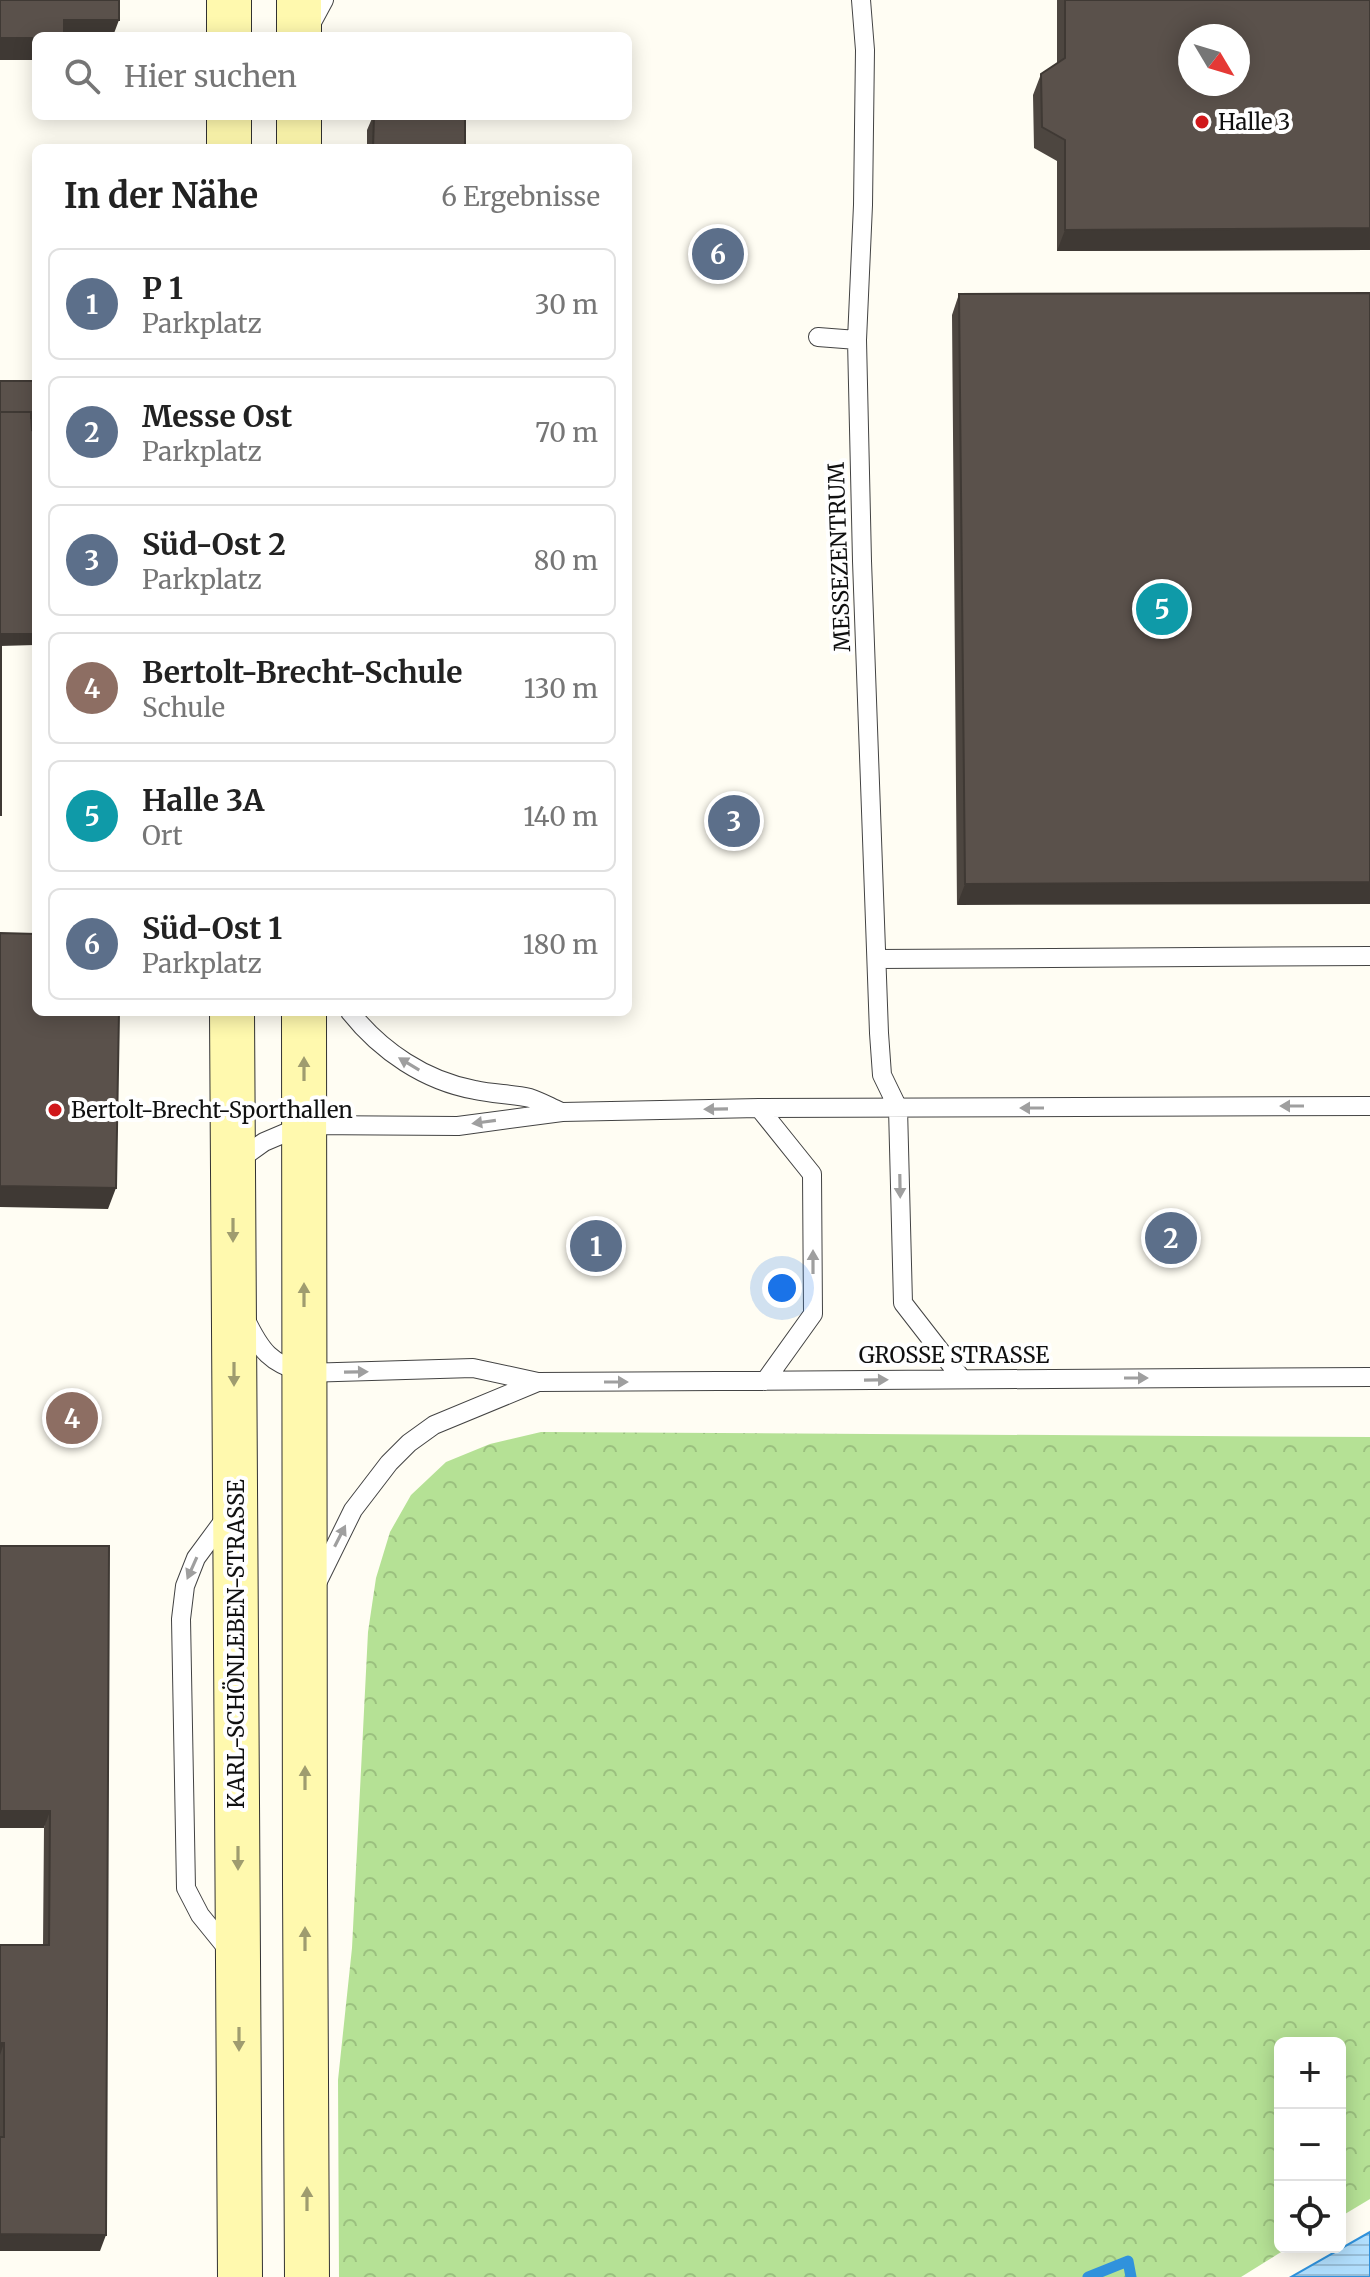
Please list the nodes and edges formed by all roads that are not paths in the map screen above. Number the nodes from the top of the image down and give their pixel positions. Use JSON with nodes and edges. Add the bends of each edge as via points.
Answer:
{"nodes":[{"id":1,"x":229,"y":0,"type":"edge"},
{"id":2,"x":299,"y":0,"type":"edge"},
{"id":3,"x":324,"y":0,"type":"edge"},
{"id":4,"x":861,"y":0,"type":"edge"},
{"id":5,"x":229,"y":32,"type":"edge"},
{"id":6,"x":299,"y":32,"type":"edge"},
{"id":7,"x":308,"y":32,"type":"edge"},
{"id":8,"x":229,"y":120,"type":"edge"},
{"id":9,"x":299,"y":120,"type":"edge"},
{"id":10,"x":229,"y":144,"type":"edge"},
{"id":11,"x":299,"y":144,"type":"edge"},
{"id":12,"x":818,"y":337,"type":"dead end"},
{"id":13,"x":857,"y":340,"type":"junction"},
{"id":14,"x":1370,"y":956,"type":"edge"},
{"id":15,"x":877,"y":959,"type":"junction"},
{"id":16,"x":232,"y":1016,"type":"edge"},
{"id":17,"x":304,"y":1016,"type":"edge"},
{"id":18,"x":353,"y":1016,"type":"edge"},
{"id":19,"x":1370,"y":1106,"type":"edge"},
{"id":20,"x":759,"y":1108,"type":"junction"},
{"id":21,"x":898,"y":1108,"type":"junction"},
{"id":22,"x":562,"y":1112,"type":"junction"},
{"id":23,"x":304,"y":1125,"type":"junction"},
{"id":24,"x":233,"y":1164,"type":"junction"},
{"id":25,"x":233,"y":1296,"type":"junction"},
{"id":26,"x":304,"y":1373,"type":"junction"},
{"id":27,"x":1370,"y":1377,"type":"edge"},
{"id":28,"x":962,"y":1379,"type":"junction"},
{"id":29,"x":765,"y":1381,"type":"junction"},
{"id":30,"x":538,"y":1382,"type":"junction"},
{"id":31,"x":305,"y":1606,"type":"junction"},
{"id":32,"x":240,"y":2277,"type":"edge"},
{"id":33,"x":307,"y":2277,"type":"edge"}],
"edges":[{"from":1,"to":5,"type":"main road"},
{"from":2,"to":6,"type":"main road"},
{"from":3,"to":7,"type":"lane"},
{"from":4,"to":13,"type":"lane","name":"MESSEZENTRUM","via":[[865,50]]},
{"from":8,"to":10,"type":"main road"},
{"from":9,"to":11,"type":"main road"},
{"from":12,"to":13,"type":"lane"},
{"from":13,"to":15,"type":"lane","name":"MESSEZENTRUM"},
{"from":14,"to":15,"type":"lane"},
{"from":15,"to":21,"type":"lane","name":"MESSEZENTRUM","via":[[882,1075]]},
{"from":16,"to":24,"type":"main road","name":"KARL-SCHÖNLEBEN-STRASSE"},
{"from":23,"to":17,"type":"main road","one_way":true},
{"from":22,"to":18,"type":"lane","one_way":true,"via":[[532,1099],[438,1079],[392,1053]]},
{"from":19,"to":21,"type":"lane","one_way":true},
{"from":20,"to":21,"type":"lane"},
{"from":20,"to":22,"type":"lane","one_way":true},
{"from":29,"to":20,"type":"lane","one_way":true,"via":[[813,1314],[812,1174]]},
{"from":21,"to":28,"type":"lane","one_way":true,"via":[[903,1303]]},
{"from":22,"to":23,"type":"lane","one_way":true,"via":[[458,1126]]},
{"from":23,"to":24,"type":"lane","via":[[264,1142]]},
{"from":26,"to":23,"type":"main road","one_way":true},
{"from":24,"to":25,"type":"main road","name":"KARL-SCHÖNLEBEN-STRASSE","one_way":true},
{"from":25,"to":26,"type":"lane","name":"GROSSE STRASSE","via":[[258,1345],[278,1364]]},
{"from":25,"to":32,"type":"main road","name":"KARL-SCHÖNLEBEN-STRASSE","one_way":true},
{"from":26,"to":30,"type":"lane","name":"GROSSE STRASSE","one_way":true,"via":[[473,1368]]},
{"from":26,"to":31,"type":"main road"},
{"from":28,"to":27,"type":"lane","name":"GROSSE STRASSE","one_way":true},
{"from":29,"to":28,"type":"lane","name":"GROSSE STRASSE","one_way":true},
{"from":30,"to":29,"type":"lane","name":"GROSSE STRASSE","one_way":true},
{"from":31,"to":30,"type":"lane","name":"GROSSE STRASSE","one_way":true,"via":[[353,1510],[409,1443],[434,1425]]},
{"from":33,"to":31,"type":"main road","one_way":true}]}
